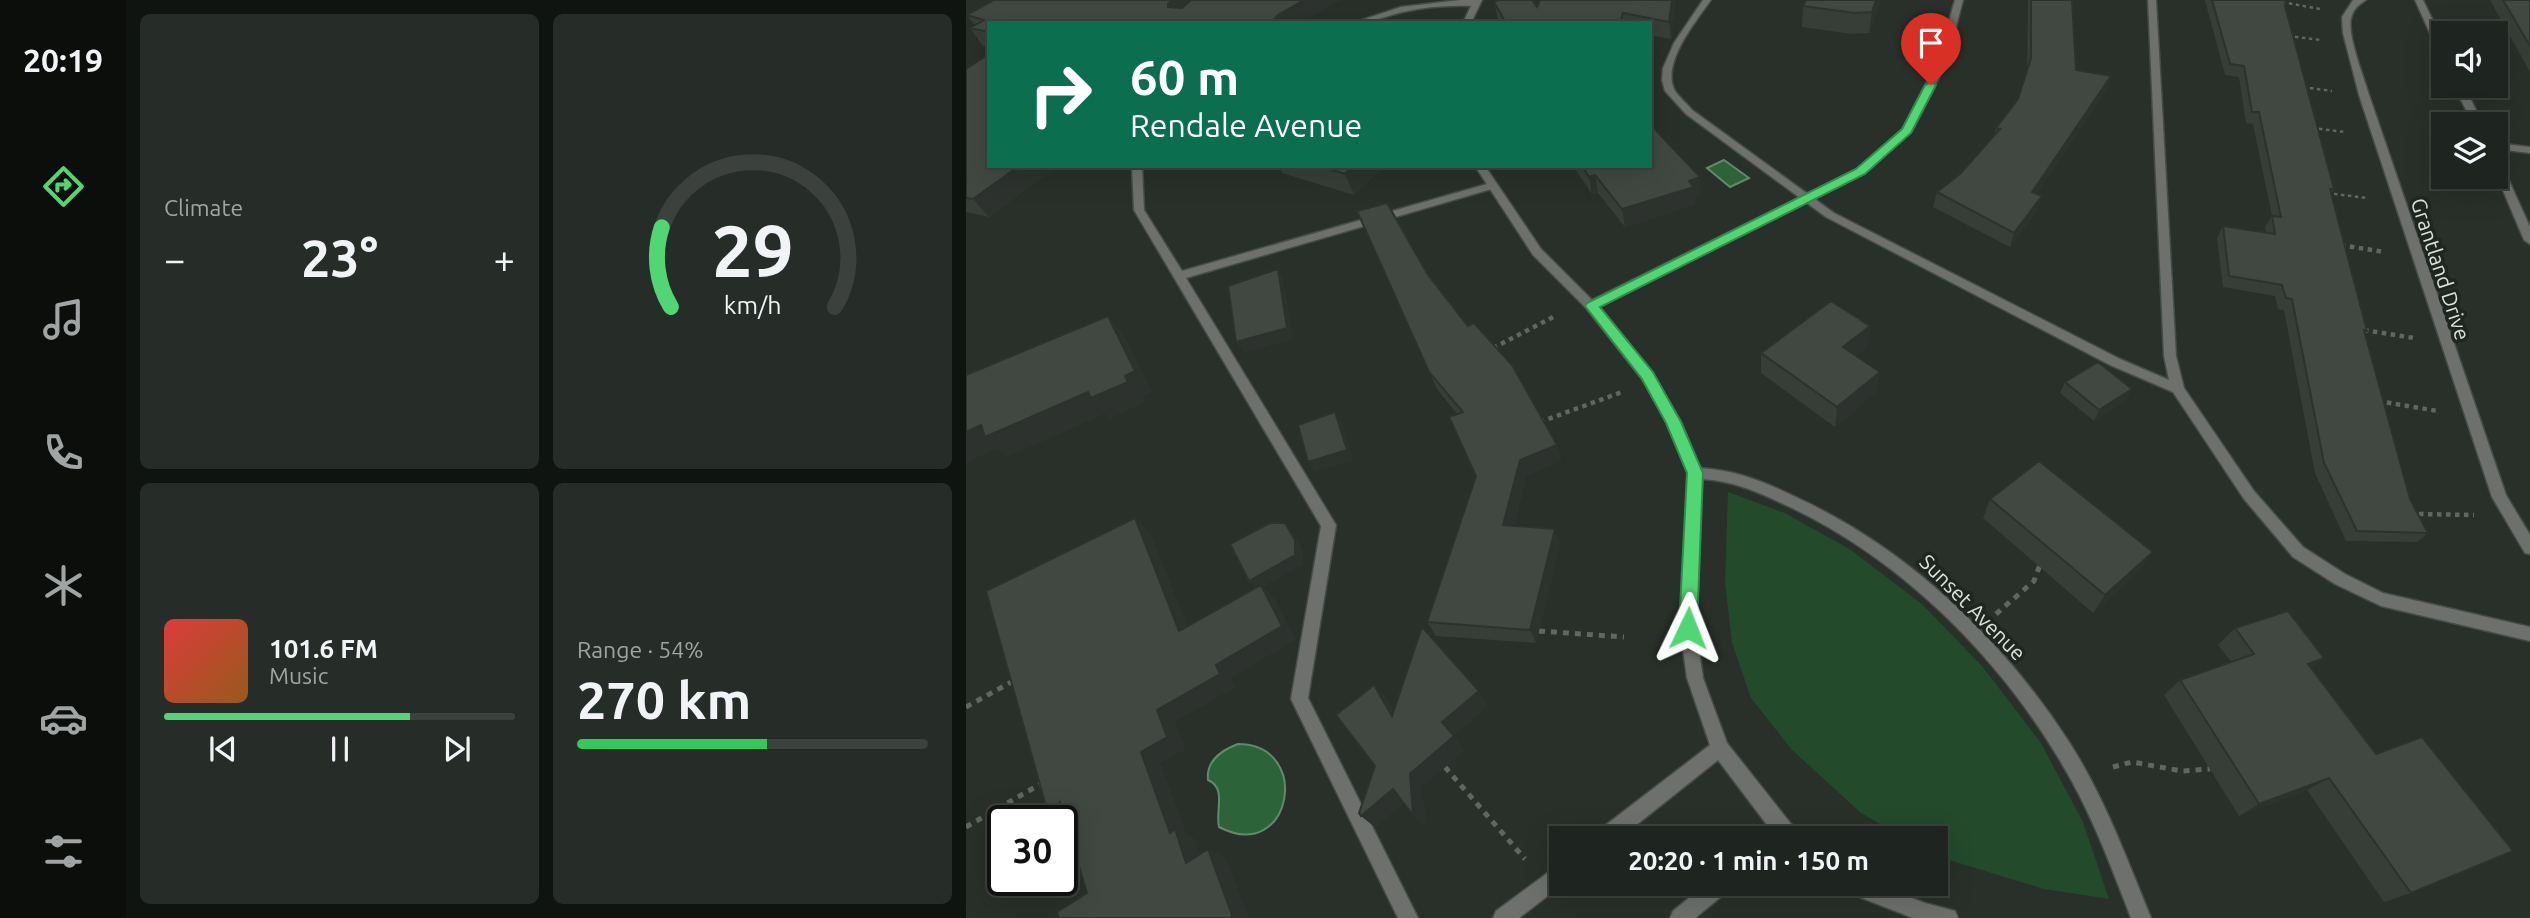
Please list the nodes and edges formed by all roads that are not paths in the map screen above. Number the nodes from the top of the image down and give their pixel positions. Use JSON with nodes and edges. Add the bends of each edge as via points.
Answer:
{"nodes":[{"id":1,"x":1707,"y":0,"type":"edge"},
{"id":2,"x":1959,"y":0,"type":"edge"},
{"id":3,"x":2152,"y":0,"type":"edge"},
{"id":4,"x":2362,"y":0,"type":"edge"},
{"id":5,"x":2419,"y":0,"type":"edge"},
{"id":6,"x":1477,"y":2,"type":"edge"},
{"id":7,"x":1363,"y":21,"type":"edge"},
{"id":8,"x":1468,"y":21,"type":"edge"},
{"id":9,"x":2431,"y":26,"type":"edge"},
{"id":10,"x":2508,"y":147,"type":"edge"},
{"id":11,"x":2530,"y":150,"type":"edge"},
{"id":12,"x":1137,"y":168,"type":"edge"},
{"id":13,"x":1481,"y":168,"type":"edge"},
{"id":14,"x":1491,"y":186,"type":"junction"},
{"id":15,"x":2507,"y":189,"type":"edge"},
{"id":16,"x":1807,"y":198,"type":"junction"},
{"id":17,"x":2530,"y":240,"type":"edge"},
{"id":18,"x":1179,"y":276,"type":"junction"},
{"id":19,"x":1591,"y":306,"type":"junction"},
{"id":20,"x":2178,"y":389,"type":"junction"},
{"id":21,"x":1695,"y":473,"type":"junction"},
{"id":22,"x":2530,"y":548,"type":"edge"},
{"id":23,"x":2530,"y":634,"type":"edge"},
{"id":24,"x":1720,"y":748,"type":"junction"},
{"id":25,"x":1620,"y":826,"type":"edge"},
{"id":26,"x":1777,"y":826,"type":"edge"},
{"id":27,"x":1549,"y":882,"type":"edge"},
{"id":28,"x":1707,"y":896,"type":"edge"},
{"id":29,"x":1882,"y":896,"type":"edge"},
{"id":30,"x":1408,"y":918,"type":"edge"},
{"id":31,"x":1503,"y":918,"type":"edge"},
{"id":32,"x":1681,"y":918,"type":"edge"},
{"id":33,"x":1948,"y":918,"type":"edge"},
{"id":34,"x":2141,"y":918,"type":"edge"}],
"edges":[{"from":1,"to":16,"type":"street","via":[[1672,54],[1667,72],[1670,90],[1689,112]]},
{"from":2,"to":16,"type":"street","via":[[1942,62],[1907,131],[1861,171]]},
{"from":3,"to":20,"type":"street","via":[[2170,356]]},
{"from":4,"to":22,"type":"street","name":"Grantland Drive","via":[[2355,2],[2348,14],[2347,33],[2377,136],[2499,497]]},
{"from":5,"to":9,"type":"street"},
{"from":6,"to":7,"type":"street","via":[[1411,6]]},
{"from":6,"to":8,"type":"street"},
{"from":10,"to":11,"type":"street"},
{"from":12,"to":18,"type":"street","via":[[1139,210]]},
{"from":13,"to":14,"type":"street"},
{"from":14,"to":18,"type":"street"},
{"from":14,"to":19,"type":"street","via":[[1537,251]]},
{"from":15,"to":17,"type":"street"},
{"from":16,"to":19,"type":"street"},
{"from":16,"to":20,"type":"street","via":[[1830,215],[2090,350]]},
{"from":18,"to":30,"type":"street","via":[[1329,525],[1299,699]]},
{"from":19,"to":21,"type":"street","via":[[1647,376],[1674,422]]},
{"from":20,"to":23,"type":"street","via":[[2249,495],[2298,552],[2381,598]]},
{"from":21,"to":24,"type":"street","via":[[1688,628],[1695,678]]},
{"from":21,"to":34,"type":"street","name":"Sunset Avenue","via":[[1737,477],[1803,505],[1862,538],[1904,569],[1985,646],[2028,698],[2087,791]]},
{"from":24,"to":25,"type":"street"},
{"from":24,"to":26,"type":"street"},
{"from":27,"to":31,"type":"street"},
{"from":28,"to":32,"type":"street"},
{"from":29,"to":33,"type":"street"}]}
